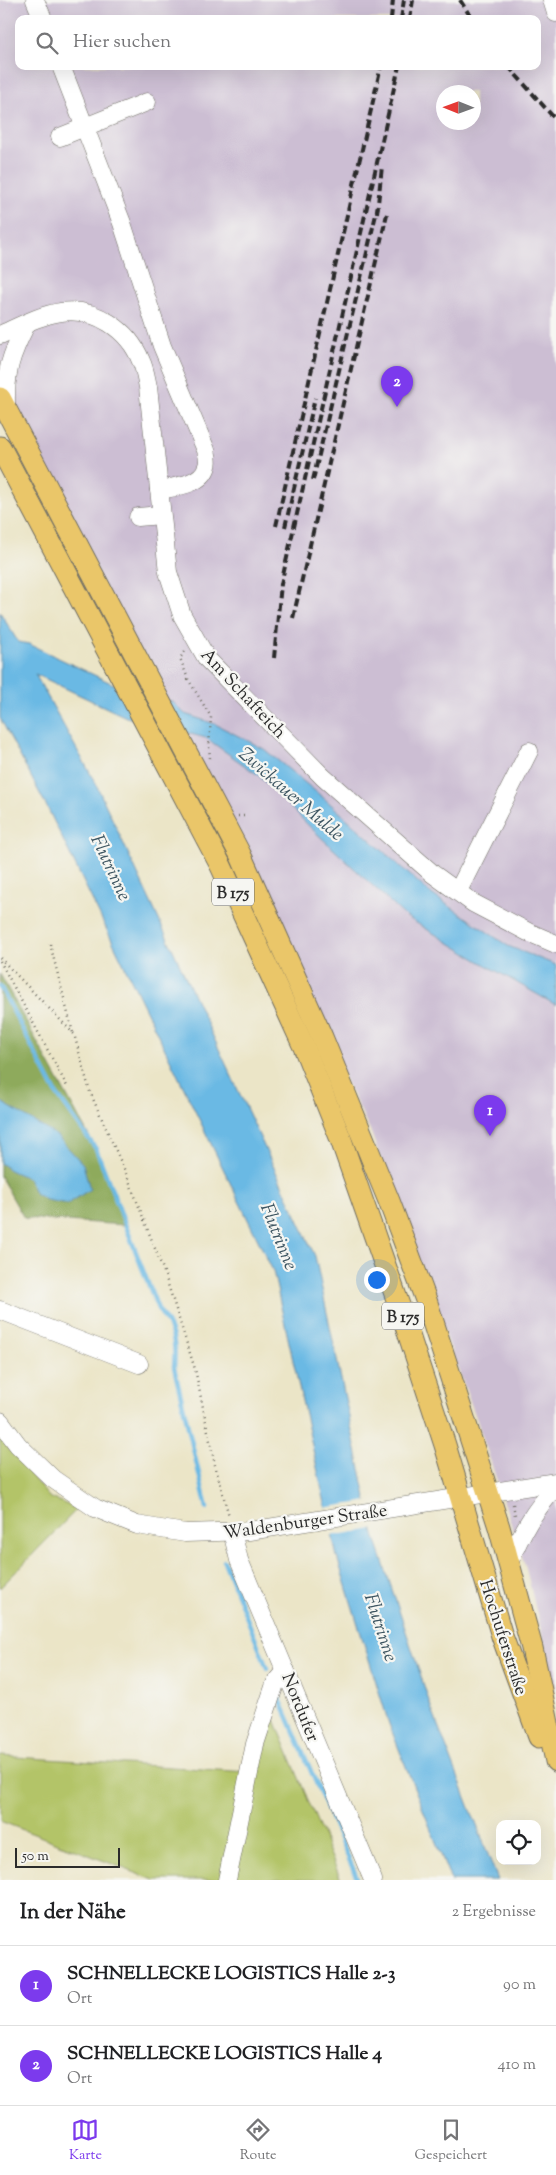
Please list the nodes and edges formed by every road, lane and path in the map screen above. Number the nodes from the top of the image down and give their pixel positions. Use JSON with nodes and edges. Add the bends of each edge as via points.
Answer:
{"nodes":[{"id":1,"x":35,"y":0,"type":"edge"},
{"id":2,"x":552,"y":0,"type":"edge"},
{"id":3,"x":556,"y":13,"type":"edge"},
{"id":4,"x":41,"y":15,"type":"edge"},
{"id":5,"x":63,"y":70,"type":"edge"},
{"id":6,"x":147,"y":102,"type":"dead end"},
{"id":7,"x":85,"y":128,"type":"junction"},
{"id":8,"x":60,"y":137,"type":"dead end"},
{"id":9,"x":26,"y":323,"type":"junction"},
{"id":10,"x":0,"y":335,"type":"edge"},
{"id":11,"x":3,"y":404,"type":"edge"},
{"id":12,"x":0,"y":447,"type":"edge"},
{"id":13,"x":159,"y":490,"type":"junction"},
{"id":14,"x":161,"y":515,"type":"junction"},
{"id":15,"x":138,"y":517,"type":"dead end"},
{"id":16,"x":196,"y":641,"type":"junction"},
{"id":17,"x":209,"y":746,"type":"dead end"},
{"id":18,"x":529,"y":751,"type":"dead end"},
{"id":19,"x":458,"y":891,"type":"junction"},
{"id":20,"x":50,"y":944,"type":"dead end"},
{"id":21,"x":556,"y":944,"type":"edge"},
{"id":22,"x":0,"y":959,"type":"edge"},
{"id":23,"x":74,"y":1034,"type":"junction"},
{"id":24,"x":68,"y":1088,"type":"dead end"},
{"id":25,"x":0,"y":1310,"type":"edge"},
{"id":26,"x":139,"y":1364,"type":"dead end"},
{"id":27,"x":0,"y":1421,"type":"edge"},
{"id":28,"x":556,"y":1482,"type":"edge"},
{"id":29,"x":556,"y":1487,"type":"edge"},
{"id":30,"x":488,"y":1492,"type":"junction"},
{"id":31,"x":460,"y":1497,"type":"junction"},
{"id":32,"x":513,"y":1501,"type":"dead end"},
{"id":33,"x":515,"y":1519,"type":"dead end"},
{"id":34,"x":240,"y":1532,"type":"junction"},
{"id":35,"x":509,"y":1563,"type":"junction"},
{"id":36,"x":286,"y":1670,"type":"junction"},
{"id":37,"x":556,"y":1761,"type":"edge"},
{"id":38,"x":556,"y":1774,"type":"edge"},
{"id":39,"x":227,"y":1880,"type":"edge"},
{"id":40,"x":372,"y":1880,"type":"edge"}],
"edges":[{"from":1,"to":4,"type":"street"},
{"from":2,"to":3,"type":"street"},
{"from":5,"to":7,"type":"street"},
{"from":6,"to":7,"type":"street"},
{"from":7,"to":8,"type":"street"},
{"from":7,"to":13,"type":"street","via":[[122,223],[162,346],[206,450],[208,466],[198,479]]},
{"from":9,"to":10,"type":"street","name":"Am Schafteich"},
{"from":9,"to":11,"type":"street","via":[[8,365]]},
{"from":9,"to":13,"type":"street","name":"Am Schafteich","via":[[63,312],[89,314],[109,322],[128,339],[141,361],[148,387]]},
{"from":11,"to":30,"type":"main road","number":"B 175","via":[[240,854],[322,1037],[390,1201],[426,1300]]},
{"from":12,"to":31,"type":"main road","number":"B 175","via":[[126,683],[252,932],[324,1095],[400,1308]]},
{"from":13,"to":14,"type":"street","name":"Am Schafteich"},
{"from":14,"to":15,"type":"street"},
{"from":14,"to":16,"type":"street","name":"Am Schafteich","via":[[168,572],[182,615]]},
{"from":16,"to":17,"type":"path","via":[[180,658],[188,679],[211,717]]},
{"from":16,"to":19,"type":"street","name":"Am Schafteich","via":[[207,659],[323,777]]},
{"from":18,"to":19,"type":"street"},
{"from":19,"to":21,"type":"street","name":"Am Schafteich","via":[[473,903]]},
{"from":20,"to":23,"type":"path"},
{"from":22,"to":23,"type":"path"},
{"from":22,"to":24,"type":"path"},
{"from":23,"to":34,"type":"path","via":[[90,1092],[164,1272],[193,1360]]},
{"from":25,"to":26,"type":"street"},
{"from":27,"to":34,"type":"street","name":"Waldenburger Straße","via":[[18,1445],[53,1479],[95,1508],[137,1525],[185,1533]]},
{"from":28,"to":30,"type":"street","name":"Waldenburger Straße"},
{"from":29,"to":35,"type":"street","via":[[529,1519]]},
{"from":30,"to":31,"type":"street","name":"Waldenburger Straße"},
{"from":30,"to":35,"type":"main road","name":"Hochuferstraße","number":"B 175"},
{"from":31,"to":34,"type":"street","name":"Waldenburger Straße"},
{"from":31,"to":38,"type":"main road","name":"Hochuferstraße","number":"B 175","via":[[502,1636]]},
{"from":32,"to":33,"type":"path"},
{"from":34,"to":36,"type":"street","name":"Nordufer","via":[[239,1560]]},
{"from":35,"to":37,"type":"main road","name":"Hochuferstraße","number":"B 175","via":[[532,1648]]},
{"from":36,"to":39,"type":"street","via":[[275,1684],[255,1744]]},
{"from":36,"to":40,"type":"street","name":"Nordufer"}]}
